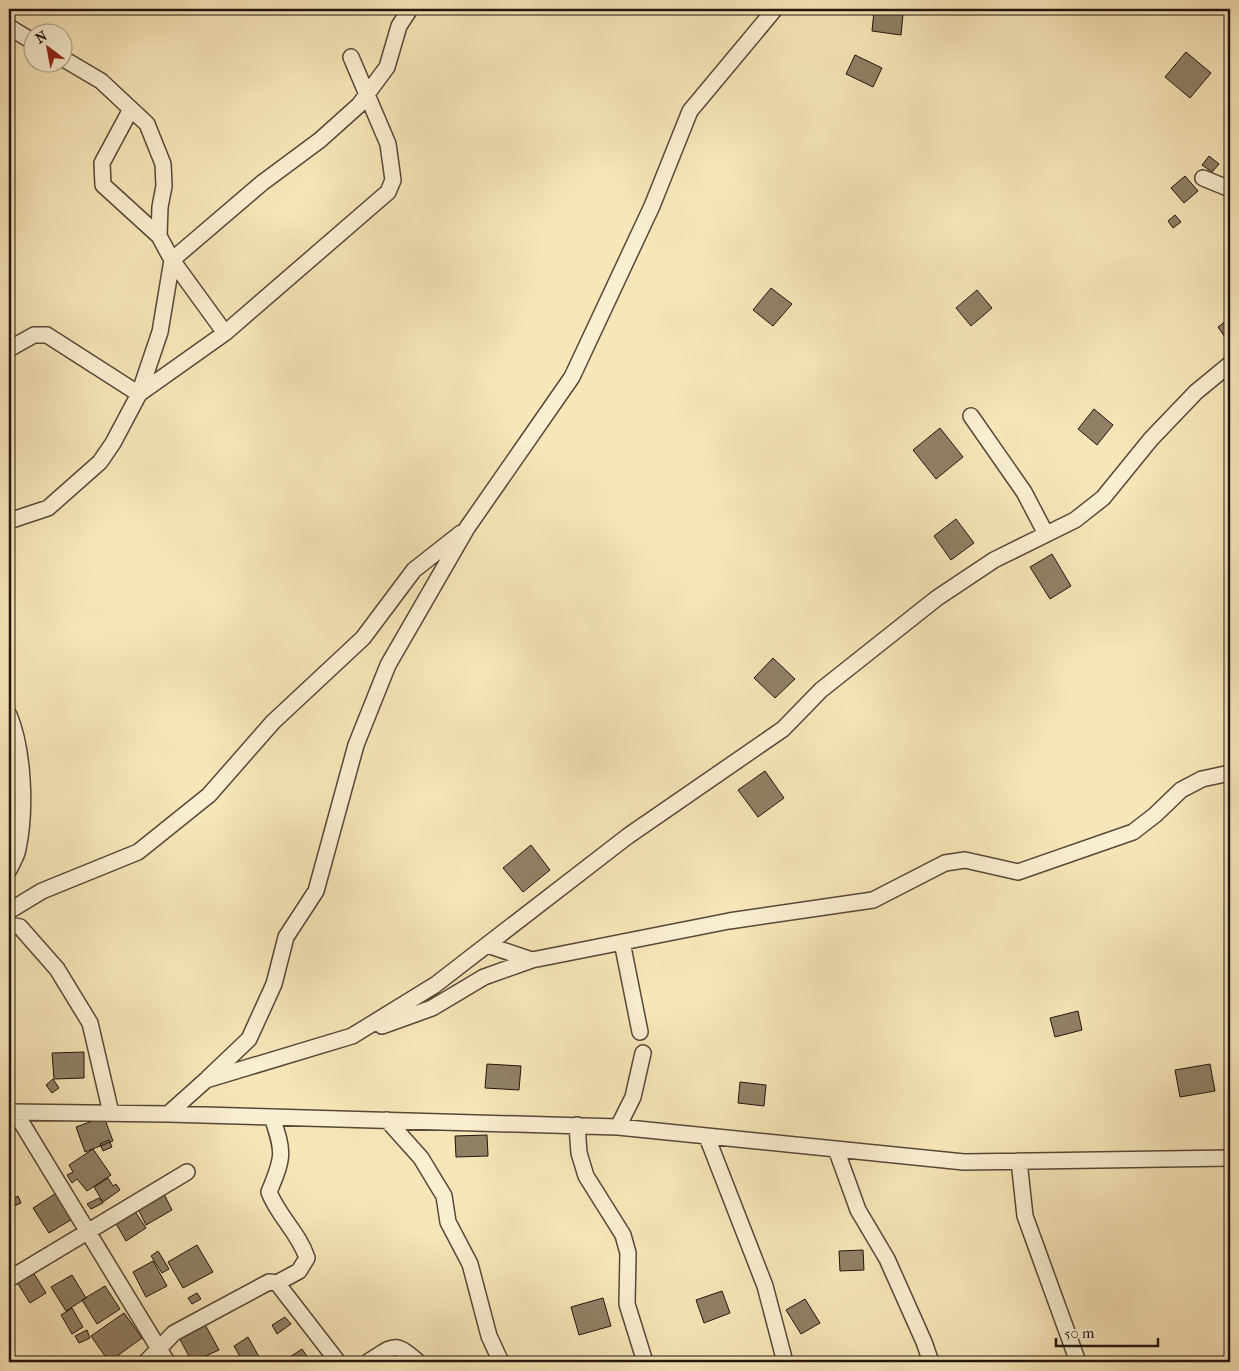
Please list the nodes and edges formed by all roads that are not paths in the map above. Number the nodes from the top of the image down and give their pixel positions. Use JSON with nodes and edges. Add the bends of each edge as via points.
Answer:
{"nodes":[{"id":1,"x":410,"y":9,"type":"edge"},
{"id":2,"x":775,"y":9,"type":"edge"},
{"id":3,"x":9,"y":27,"type":"edge"},
{"id":4,"x":22,"y":35,"type":"edge"},
{"id":5,"x":351,"y":57,"type":"dead end"},
{"id":6,"x":72,"y":64,"type":"edge"},
{"id":7,"x":367,"y":94,"type":"junction"},
{"id":8,"x":130,"y":109,"type":"junction"},
{"id":9,"x":1203,"y":178,"type":"dead end"},
{"id":10,"x":1230,"y":189,"type":"edge"},
{"id":11,"x":159,"y":236,"type":"junction"},
{"id":12,"x":172,"y":260,"type":"junction"},
{"id":13,"x":225,"y":333,"type":"junction"},
{"id":14,"x":9,"y":349,"type":"edge"},
{"id":15,"x":1230,"y":364,"type":"edge"},
{"id":16,"x":139,"y":394,"type":"junction"},
{"id":17,"x":971,"y":416,"type":"dead end"},
{"id":18,"x":9,"y":521,"type":"edge"},
{"id":19,"x":467,"y":528,"type":"junction"},
{"id":20,"x":1046,"y":534,"type":"junction"},
{"id":21,"x":9,"y":716,"type":"edge"},
{"id":22,"x":1230,"y":773,"type":"edge"},
{"id":23,"x":9,"y":870,"type":"edge"},
{"id":24,"x":9,"y":911,"type":"edge"},
{"id":25,"x":9,"y":925,"type":"edge"},
{"id":26,"x":622,"y":942,"type":"junction"},
{"id":27,"x":487,"y":945,"type":"junction"},
{"id":28,"x":532,"y":960,"type":"junction"},
{"id":29,"x":640,"y":1032,"type":"dead end"},
{"id":30,"x":352,"y":1036,"type":"junction"},
{"id":31,"x":643,"y":1053,"type":"dead end"},
{"id":32,"x":206,"y":1080,"type":"junction"},
{"id":33,"x":12,"y":1112,"type":"edge"},
{"id":34,"x":111,"y":1113,"type":"junction"},
{"id":35,"x":168,"y":1114,"type":"junction"},
{"id":36,"x":272,"y":1117,"type":"junction"},
{"id":37,"x":387,"y":1120,"type":"junction"},
{"id":38,"x":577,"y":1125,"type":"junction"},
{"id":39,"x":618,"y":1127,"type":"junction"},
{"id":40,"x":707,"y":1137,"type":"junction"},
{"id":41,"x":836,"y":1149,"type":"junction"},
{"id":42,"x":1230,"y":1158,"type":"edge"},
{"id":43,"x":1019,"y":1161,"type":"junction"},
{"id":44,"x":188,"y":1172,"type":"dead end"},
{"id":45,"x":89,"y":1233,"type":"junction"},
{"id":46,"x":9,"y":1278,"type":"edge"},
{"id":47,"x":277,"y":1283,"type":"junction"},
{"id":48,"x":163,"y":1356,"type":"edge"},
{"id":49,"x":146,"y":1362,"type":"edge"},
{"id":50,"x":338,"y":1362,"type":"edge"},
{"id":51,"x":368,"y":1362,"type":"edge"},
{"id":52,"x":418,"y":1362,"type":"edge"},
{"id":53,"x":501,"y":1362,"type":"edge"},
{"id":54,"x":645,"y":1362,"type":"edge"},
{"id":55,"x":785,"y":1362,"type":"edge"},
{"id":56,"x":930,"y":1362,"type":"edge"},
{"id":57,"x":1078,"y":1362,"type":"edge"}],
"edges":[{"from":1,"to":7,"type":"street","via":[[399,26],[387,67]]},
{"from":2,"to":19,"type":"street","via":[[690,111],[652,206],[572,377]]},
{"from":3,"to":4,"type":"street"},
{"from":5,"to":7,"type":"street"},
{"from":6,"to":8,"type":"street","via":[[102,81]]},
{"from":7,"to":12,"type":"street","via":[[359,106],[320,140],[262,183]]},
{"from":7,"to":13,"type":"street","via":[[388,144],[393,180],[388,192]]},
{"from":8,"to":11,"type":"street","via":[[147,124],[163,164]]},
{"from":8,"to":11,"type":"street","via":[[102,163],[103,185]]},
{"from":9,"to":10,"type":"street"},
{"from":11,"to":12,"type":"street"},
{"from":12,"to":13,"type":"street"},
{"from":12,"to":16,"type":"street","via":[[160,332]]},
{"from":13,"to":16,"type":"street"},
{"from":14,"to":16,"type":"street","via":[[34,335],[47,335]]},
{"from":15,"to":20,"type":"street","via":[[1196,392],[1151,439],[1103,498],[1075,520]]},
{"from":16,"to":18,"type":"street","via":[[100,462],[48,508]]},
{"from":17,"to":20,"type":"street","via":[[1024,492]]},
{"from":19,"to":24,"type":"street","via":[[414,570],[363,638],[273,722],[209,795],[138,852],[42,891]]},
{"from":19,"to":32,"type":"street","via":[[388,665],[356,745],[316,891],[286,937],[274,984],[249,1039]]},
{"from":20,"to":27,"type":"street","via":[[994,560],[937,598],[821,690],[783,729],[628,836]]},
{"from":21,"to":23,"type":"street","via":[[18,755],[23,802],[18,850]]},
{"from":22,"to":26,"type":"street","via":[[1202,779],[1181,790],[1133,832],[1018,872],[965,860],[945,863],[873,900],[729,921]]},
{"from":25,"to":34,"type":"street","via":[[20,927],[57,969],[90,1023]]},
{"from":26,"to":28,"type":"street"},
{"from":26,"to":29,"type":"street"},
{"from":27,"to":28,"type":"street"},
{"from":27,"to":30,"type":"street","via":[[435,985]]},
{"from":28,"to":30,"type":"street","via":[[484,977],[432,1008]]},
{"from":30,"to":32,"type":"street"},
{"from":31,"to":39,"type":"street","via":[[633,1097]]},
{"from":32,"to":35,"type":"street"},
{"from":33,"to":34,"type":"street"},
{"from":33,"to":45,"type":"street"},
{"from":34,"to":35,"type":"street"},
{"from":35,"to":36,"type":"street"},
{"from":36,"to":37,"type":"street"},
{"from":36,"to":47,"type":"street","via":[[282,1150],[269,1192],[302,1244],[307,1258],[299,1271]]},
{"from":37,"to":38,"type":"street"},
{"from":37,"to":53,"type":"street","via":[[421,1158],[444,1196],[448,1222],[470,1264],[489,1336]]},
{"from":38,"to":39,"type":"street"},
{"from":38,"to":54,"type":"street","via":[[579,1153],[586,1176],[623,1235],[628,1253],[628,1304]]},
{"from":39,"to":40,"type":"street"},
{"from":40,"to":41,"type":"street"},
{"from":40,"to":55,"type":"street","via":[[765,1286]]},
{"from":41,"to":43,"type":"street","via":[[964,1162]]},
{"from":41,"to":56,"type":"street","via":[[858,1210],[887,1259]]},
{"from":42,"to":43,"type":"street"},
{"from":43,"to":57,"type":"street","via":[[1025,1216]]},
{"from":44,"to":45,"type":"street"},
{"from":45,"to":46,"type":"street"},
{"from":45,"to":48,"type":"street"},
{"from":47,"to":48,"type":"street","via":[[259,1286],[174,1333]]},
{"from":47,"to":50,"type":"street"},
{"from":48,"to":49,"type":"street"},
{"from":51,"to":52,"type":"street","via":[[392,1348],[402,1348]]}]}
